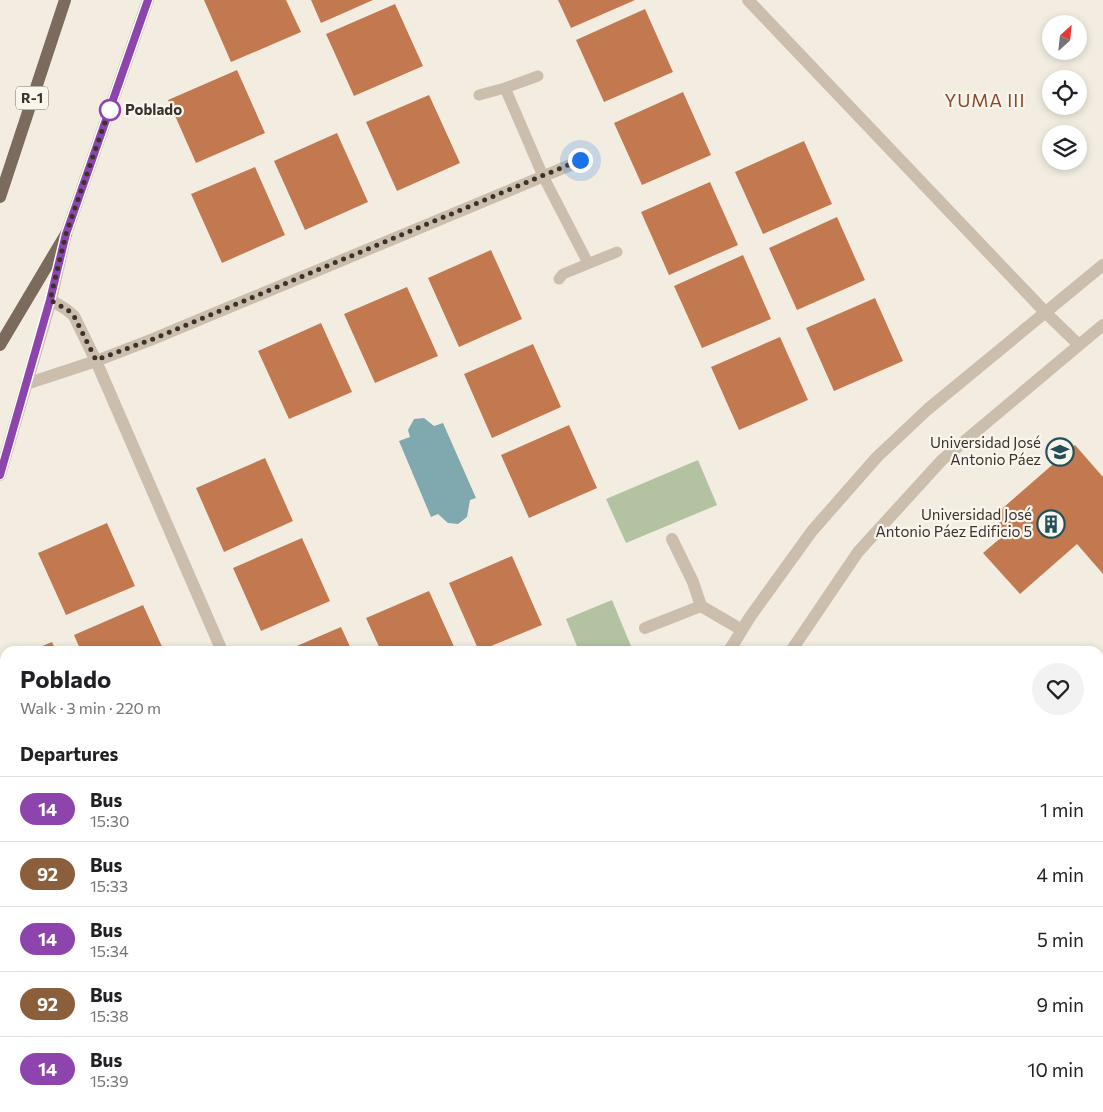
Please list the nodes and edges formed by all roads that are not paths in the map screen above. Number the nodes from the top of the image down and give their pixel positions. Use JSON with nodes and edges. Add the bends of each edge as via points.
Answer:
{"nodes":[{"id":1,"x":65,"y":0,"type":"edge"},
{"id":2,"x":148,"y":0,"type":"edge"},
{"id":3,"x":748,"y":0,"type":"edge"},
{"id":4,"x":538,"y":76,"type":"dead end"},
{"id":5,"x":505,"y":88,"type":"junction"},
{"id":6,"x":479,"y":95,"type":"dead end"},
{"id":7,"x":580,"y":160,"type":"dead end"},
{"id":8,"x":543,"y":176,"type":"junction"},
{"id":9,"x":0,"y":197,"type":"edge"},
{"id":10,"x":66,"y":234,"type":"junction"},
{"id":11,"x":617,"y":252,"type":"dead end"},
{"id":12,"x":588,"y":263,"type":"junction"},
{"id":13,"x":1103,"y":265,"type":"edge"},
{"id":14,"x":559,"y":279,"type":"dead end"},
{"id":15,"x":50,"y":300,"type":"junction"},
{"id":16,"x":1046,"y":313,"type":"junction"},
{"id":17,"x":1103,"y":324,"type":"edge"},
{"id":18,"x":0,"y":345,"type":"edge"},
{"id":19,"x":1079,"y":345,"type":"junction"},
{"id":20,"x":96,"y":360,"type":"junction"},
{"id":21,"x":26,"y":384,"type":"junction"},
{"id":22,"x":0,"y":475,"type":"edge"},
{"id":23,"x":672,"y":539,"type":"dead end"},
{"id":24,"x":701,"y":606,"type":"junction"},
{"id":25,"x":645,"y":628,"type":"dead end"},
{"id":26,"x":742,"y":630,"type":"junction"},
{"id":27,"x":220,"y":646,"type":"edge"},
{"id":28,"x":732,"y":646,"type":"edge"},
{"id":29,"x":794,"y":646,"type":"edge"}],
"edges":[{"from":1,"to":9,"type":"main road","number":"R-1"},
{"from":2,"to":10,"type":"street"},
{"from":3,"to":16,"type":"street"},
{"from":4,"to":5,"type":"lane"},
{"from":5,"to":6,"type":"lane"},
{"from":5,"to":8,"type":"lane"},
{"from":7,"to":8,"type":"street"},
{"from":8,"to":12,"type":"lane"},
{"from":8,"to":20,"type":"street"},
{"from":10,"to":15,"type":"street"},
{"from":10,"to":18,"type":"main road"},
{"from":11,"to":12,"type":"lane"},
{"from":12,"to":14,"type":"lane"},
{"from":13,"to":16,"type":"street"},
{"from":15,"to":20,"type":"street","via":[[74,316]]},
{"from":15,"to":21,"type":"street"},
{"from":16,"to":19,"type":"street"},
{"from":16,"to":26,"type":"street","via":[[928,408],[877,457],[812,531]]},
{"from":17,"to":19,"type":"street"},
{"from":19,"to":29,"type":"street","via":[[942,460],[858,552]]},
{"from":20,"to":21,"type":"street"},
{"from":20,"to":27,"type":"street"},
{"from":21,"to":22,"type":"street"},
{"from":23,"to":24,"type":"street"},
{"from":24,"to":25,"type":"street"},
{"from":24,"to":26,"type":"street"},
{"from":26,"to":28,"type":"street"}]}
